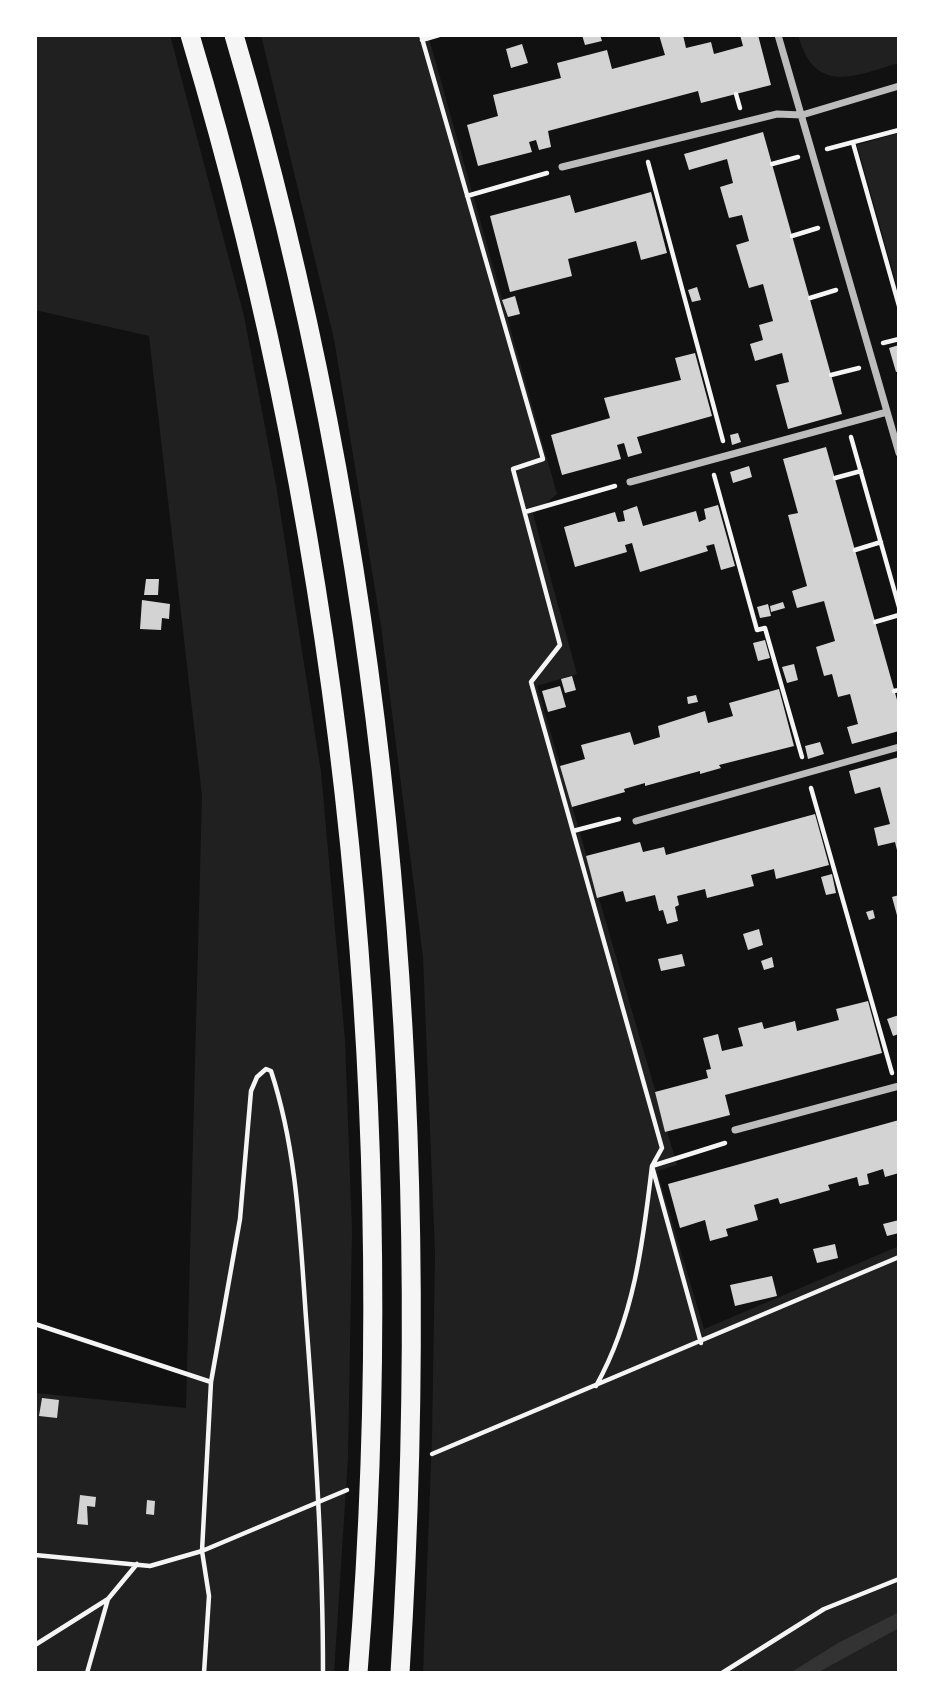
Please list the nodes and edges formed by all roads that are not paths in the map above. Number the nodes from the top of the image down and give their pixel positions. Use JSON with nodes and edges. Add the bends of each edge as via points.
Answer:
{"nodes":[{"id":1,"x":190,"y":35,"type":"edge"},
{"id":2,"x":234,"y":35,"type":"edge"},
{"id":3,"x":778,"y":35,"type":"edge"},
{"id":4,"x":899,"y":86,"type":"edge"},
{"id":5,"x":802,"y":116,"type":"junction"},
{"id":6,"x":562,"y":167,"type":"road end"},
{"id":7,"x":887,"y":412,"type":"junction"},
{"id":8,"x":899,"y":453,"type":"edge"},
{"id":9,"x":630,"y":482,"type":"road end"},
{"id":10,"x":899,"y":747,"type":"edge"},
{"id":11,"x":636,"y":821,"type":"road end"},
{"id":12,"x":899,"y":1087,"type":"edge"},
{"id":13,"x":735,"y":1130,"type":"road end"},
{"id":14,"x":358,"y":1673,"type":"edge"},
{"id":15,"x":400,"y":1673,"type":"edge"}],
"edges":[{"from":1,"to":14,"type":"highway","via":[[247,248],[288,435],[322,638],[346,830],[364,1047],[371,1281],[369,1464]]},
{"from":2,"to":15,"type":"highway","via":[[289,243],[335,457],[389,829],[405,1036],[413,1239],[409,1543]]},
{"from":3,"to":5,"type":"street"},
{"from":4,"to":5,"type":"street"},
{"from":5,"to":6,"type":"street","via":[[777,114]]},
{"from":5,"to":7,"type":"street"},
{"from":7,"to":8,"type":"street"},
{"from":7,"to":9,"type":"street"},
{"from":10,"to":11,"type":"street"},
{"from":12,"to":13,"type":"street"}]}
